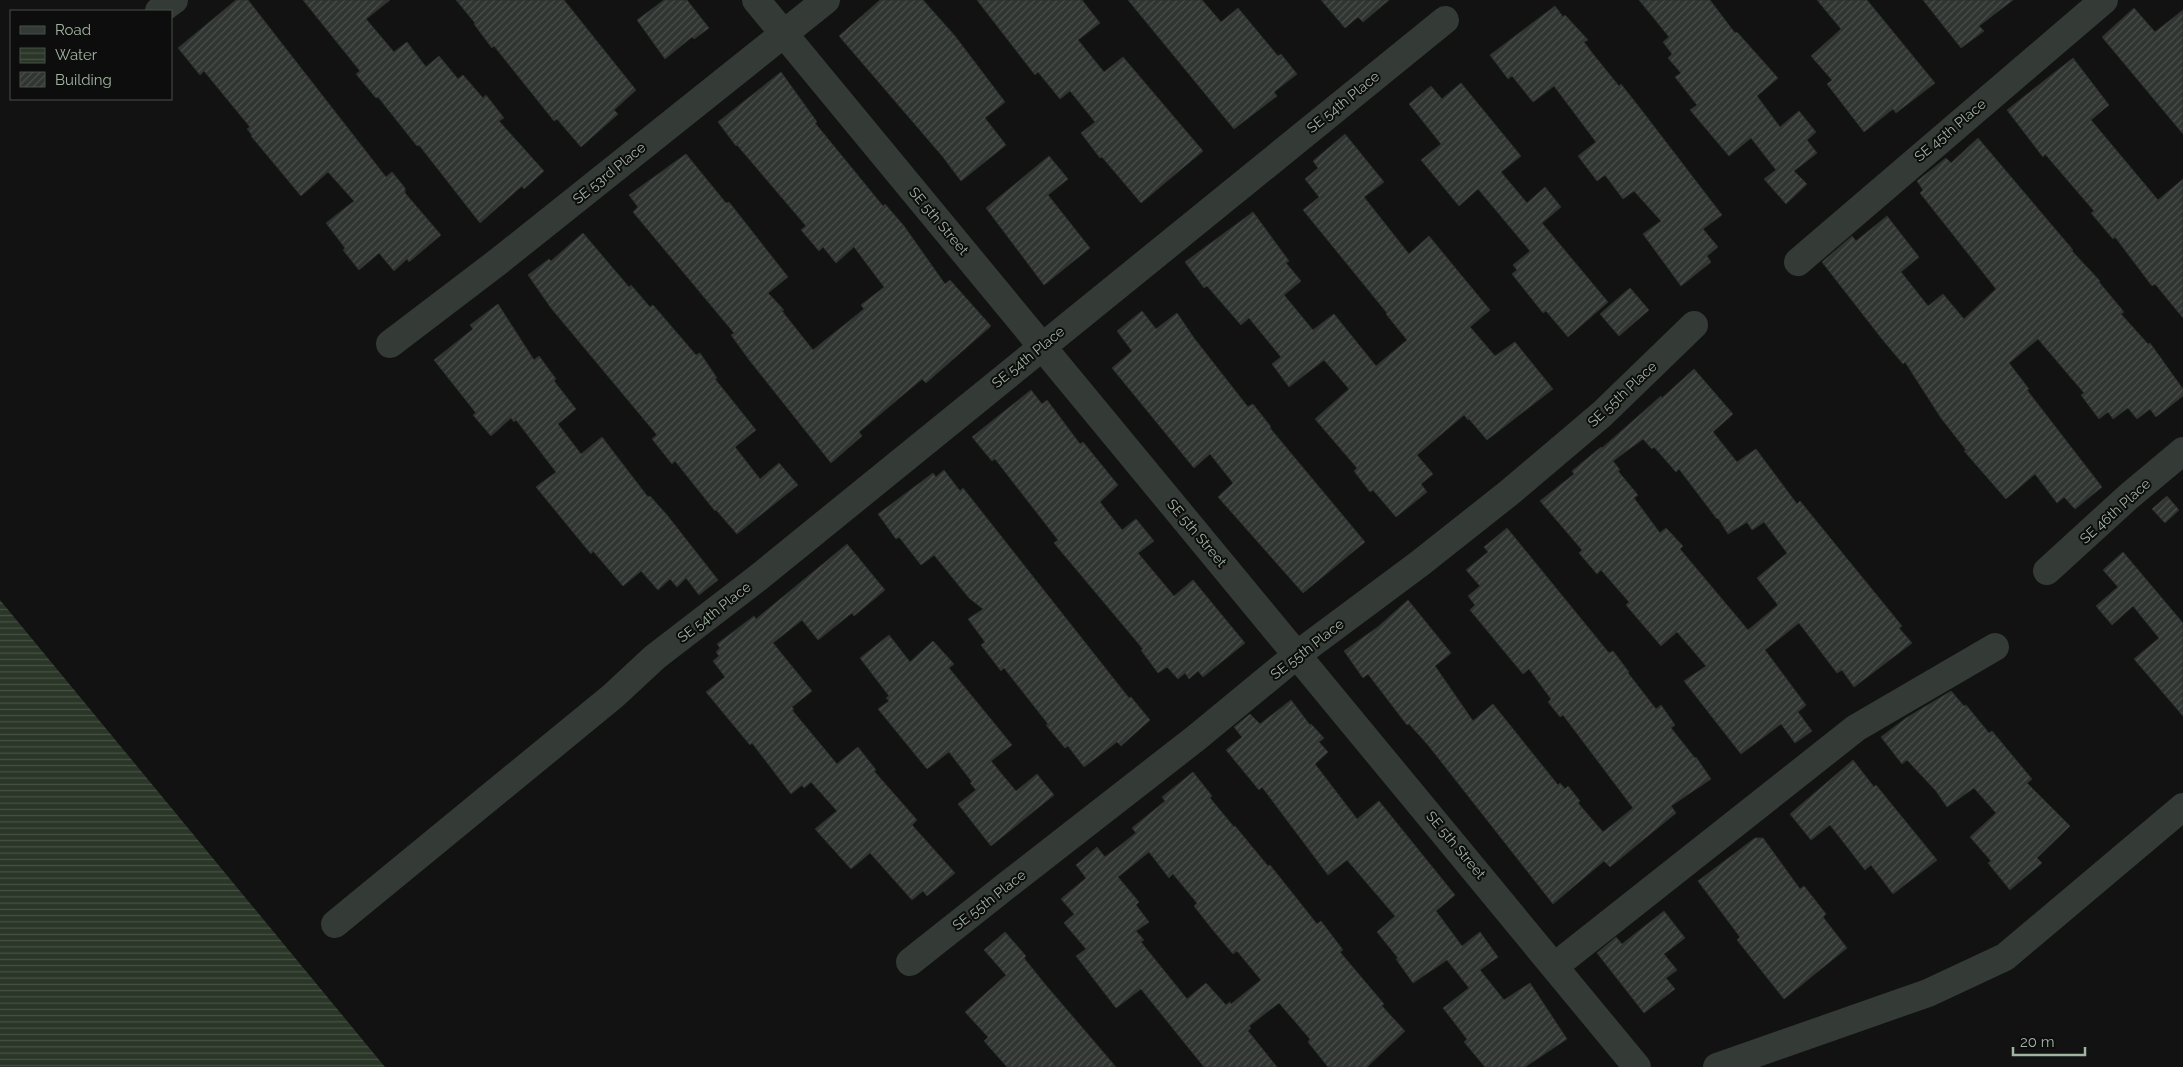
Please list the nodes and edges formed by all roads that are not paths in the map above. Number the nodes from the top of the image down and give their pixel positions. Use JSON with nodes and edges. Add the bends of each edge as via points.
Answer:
{"nodes":[{"id":1,"x":174,"y":0,"type":"edge"},
{"id":2,"x":756,"y":0,"type":"edge"},
{"id":3,"x":826,"y":0,"type":"edge"},
{"id":4,"x":2104,"y":0,"type":"edge"},
{"id":5,"x":160,"y":10,"type":"edge"},
{"id":6,"x":1445,"y":20,"type":"dead end"},
{"id":7,"x":784,"y":34,"type":"junction"},
{"id":8,"x":1798,"y":262,"type":"dead end"},
{"id":9,"x":1694,"y":325,"type":"dead end"},
{"id":10,"x":390,"y":344,"type":"dead end"},
{"id":11,"x":1042,"y":345,"type":"junction"},
{"id":12,"x":2183,"y":451,"type":"edge"},
{"id":13,"x":2047,"y":571,"type":"dead end"},
{"id":14,"x":1995,"y":647,"type":"dead end"},
{"id":15,"x":1298,"y":654,"type":"junction"},
{"id":16,"x":2183,"y":806,"type":"edge"},
{"id":17,"x":335,"y":924,"type":"dead end"},
{"id":18,"x":910,"y":962,"type":"dead end"},
{"id":19,"x":1555,"y":966,"type":"junction"},
{"id":20,"x":1637,"y":1067,"type":"edge"},
{"id":21,"x":1717,"y":1067,"type":"edge"}],
"edges":[{"from":1,"to":5,"type":"street"},
{"from":2,"to":7,"type":"street","name":"SE 5th Street"},
{"from":3,"to":7,"type":"street","name":"SE 53rd Place"},
{"from":4,"to":8,"type":"street","name":"SE 45th Place"},
{"from":6,"to":11,"type":"street","name":"SE 54th Place"},
{"from":7,"to":10,"type":"street","name":"SE 53rd Place"},
{"from":7,"to":11,"type":"street","name":"SE 5th Street"},
{"from":9,"to":15,"type":"street","name":"SE 55th Place","via":[[1602,414],[1510,492]]},
{"from":11,"to":15,"type":"street","name":"SE 5th Street"},
{"from":11,"to":17,"type":"street","name":"SE 54th Place","via":[[655,658],[614,696]]},
{"from":12,"to":13,"type":"street","name":"SE 46th Place"},
{"from":14,"to":19,"type":"street","via":[[1856,728]]},
{"from":15,"to":18,"type":"street","name":"SE 55th Place"},
{"from":15,"to":19,"type":"street","name":"SE 5th Street"},
{"from":16,"to":21,"type":"street","via":[[2005,957],[1928,993]]},
{"from":19,"to":20,"type":"street","name":"SE 5th Street"}]}
